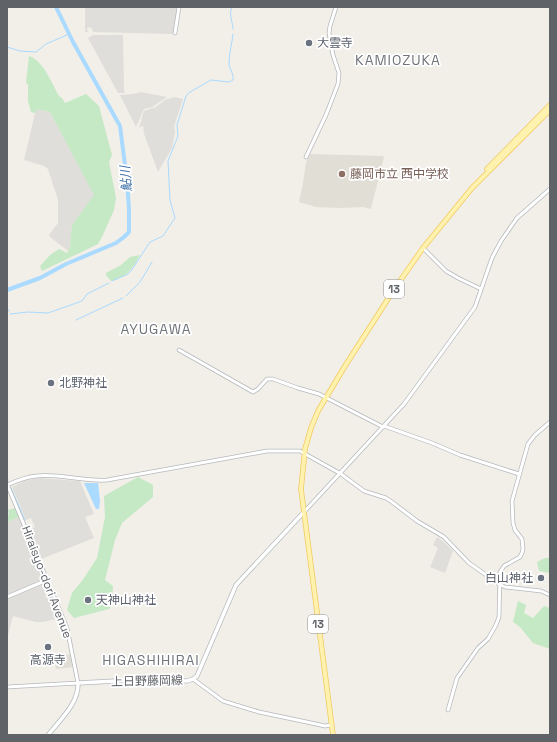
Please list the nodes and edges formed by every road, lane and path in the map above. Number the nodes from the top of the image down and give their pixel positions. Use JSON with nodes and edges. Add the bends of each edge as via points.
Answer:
{"nodes":[{"id":1,"x":179,"y":7,"type":"edge"},
{"id":2,"x":336,"y":7,"type":"edge"},
{"id":3,"x":175,"y":33,"type":"dead end"},
{"id":4,"x":550,"y":105,"type":"edge"},
{"id":5,"x":550,"y":110,"type":"edge"},
{"id":6,"x":306,"y":157,"type":"dead end"},
{"id":7,"x":472,"y":188,"type":"junction"},
{"id":8,"x":550,"y":189,"type":"edge"},
{"id":9,"x":424,"y":248,"type":"junction"},
{"id":10,"x":481,"y":289,"type":"junction"},
{"id":11,"x":179,"y":350,"type":"dead end"},
{"id":12,"x":325,"y":397,"type":"junction"},
{"id":13,"x":550,"y":422,"type":"edge"},
{"id":14,"x":384,"y":426,"type":"junction"},
{"id":15,"x":305,"y":453,"type":"junction"},
{"id":16,"x":341,"y":474,"type":"junction"},
{"id":17,"x":519,"y":474,"type":"junction"},
{"id":18,"x":7,"y":485,"type":"edge"},
{"id":19,"x":304,"y":512,"type":"junction"},
{"id":20,"x":47,"y":580,"type":"junction"},
{"id":21,"x":499,"y":584,"type":"junction"},
{"id":22,"x":550,"y":595,"type":"edge"},
{"id":23,"x":7,"y":597,"type":"edge"},
{"id":24,"x":193,"y":679,"type":"junction"},
{"id":25,"x":78,"y":683,"type":"junction"},
{"id":26,"x":7,"y":687,"type":"edge"},
{"id":27,"x":448,"y":710,"type":"dead end"},
{"id":28,"x":331,"y":725,"type":"junction"},
{"id":29,"x":48,"y":735,"type":"edge"},
{"id":30,"x":333,"y":735,"type":"edge"}],
"edges":[{"from":1,"to":3,"type":"street"},
{"from":2,"to":6,"type":"street","via":[[330,33],[332,55],[339,73],[338,84]]},
{"from":4,"to":7,"type":"main road","number":"13","via":[[490,165]]},
{"from":5,"to":7,"type":"main road","number":"13"},
{"from":7,"to":9,"type":"main road","number":"13"},
{"from":8,"to":10,"type":"street","via":[[517,218],[504,236],[492,258]]},
{"from":9,"to":10,"type":"street","via":[[446,271]]},
{"from":9,"to":12,"type":"main road","number":"13","via":[[395,288]]},
{"from":10,"to":14,"type":"street","via":[[475,307],[404,404]]},
{"from":11,"to":12,"type":"street","via":[[253,392],[270,379]]},
{"from":12,"to":14,"type":"street"},
{"from":12,"to":15,"type":"main road","number":"13","via":[[311,428]]},
{"from":13,"to":17,"type":"street","via":[[528,444]]},
{"from":14,"to":16,"type":"street"},
{"from":14,"to":17,"type":"street"},
{"from":15,"to":16,"type":"street"},
{"from":15,"to":18,"type":"street","via":[[298,450],[267,451],[101,480],[36,476]]},
{"from":15,"to":19,"type":"main road","number":"13","via":[[302,489]]},
{"from":16,"to":19,"type":"street"},
{"from":16,"to":21,"type":"street","via":[[364,491],[386,498],[444,537],[469,563]]},
{"from":17,"to":21,"type":"street","via":[[512,508],[513,523],[522,538],[523,549],[520,557],[502,569]]},
{"from":18,"to":20,"type":"street","name":"Hiraisyo-dori Avenue"},
{"from":19,"to":24,"type":"main road","name":"上日野藤岡線","via":[[236,585],[197,676]]},
{"from":19,"to":28,"type":"main road","number":"13"},
{"from":20,"to":23,"type":"street"},
{"from":20,"to":25,"type":"street","name":"Hiraisyo-dori Avenue","via":[[68,633]]},
{"from":21,"to":22,"type":"street","via":[[541,591]]},
{"from":21,"to":27,"type":"street","via":[[499,617],[496,625],[457,678]]},
{"from":24,"to":25,"type":"main road","name":"上日野藤岡線"},
{"from":24,"to":28,"type":"street","via":[[223,701],[259,712]]},
{"from":25,"to":26,"type":"street"},
{"from":25,"to":29,"type":"main road","via":[[75,700]]},
{"from":28,"to":30,"type":"main road","number":"13"}]}
